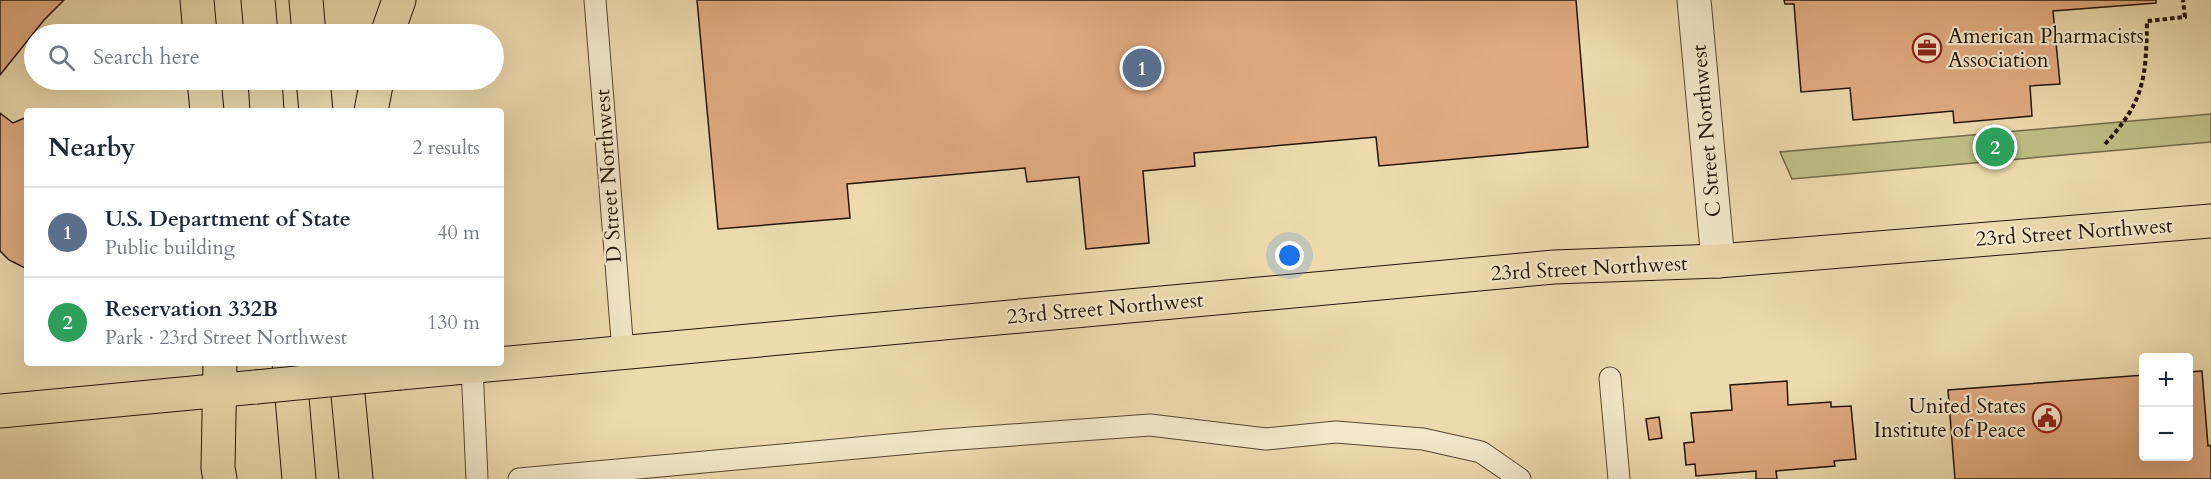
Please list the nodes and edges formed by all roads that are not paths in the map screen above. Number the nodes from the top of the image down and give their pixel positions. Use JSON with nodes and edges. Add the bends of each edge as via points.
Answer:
{"nodes":[{"id":1,"x":197,"y":0,"type":"edge"},
{"id":2,"x":258,"y":0,"type":"edge"},
{"id":3,"x":306,"y":0,"type":"edge"},
{"id":4,"x":399,"y":0,"type":"edge"},
{"id":5,"x":595,"y":0,"type":"edge"},
{"id":6,"x":1694,"y":0,"type":"edge"},
{"id":7,"x":199,"y":24,"type":"edge"},
{"id":8,"x":260,"y":24,"type":"edge"},
{"id":9,"x":308,"y":24,"type":"edge"},
{"id":10,"x":391,"y":24,"type":"edge"},
{"id":11,"x":205,"y":90,"type":"edge"},
{"id":12,"x":266,"y":90,"type":"edge"},
{"id":13,"x":314,"y":90,"type":"edge"},
{"id":14,"x":375,"y":90,"type":"edge"},
{"id":15,"x":207,"y":108,"type":"edge"},
{"id":16,"x":267,"y":108,"type":"edge"},
{"id":17,"x":316,"y":108,"type":"edge"},
{"id":18,"x":372,"y":108,"type":"edge"},
{"id":19,"x":2211,"y":221,"type":"edge"},
{"id":20,"x":1718,"y":261,"type":"junction"},
{"id":21,"x":623,"y":352,"type":"junction"},
{"id":22,"x":504,"y":363,"type":"edge"},
{"id":23,"x":289,"y":366,"type":"edge"},
{"id":24,"x":345,"y":366,"type":"edge"},
{"id":25,"x":472,"y":366,"type":"joint"},
{"id":26,"x":220,"y":376,"type":"edge"},
{"id":27,"x":1610,"y":378,"type":"dead end"},
{"id":28,"x":0,"y":411,"type":"edge"},
{"id":29,"x":220,"y":479,"type":"edge"},
{"id":30,"x":299,"y":479,"type":"edge"},
{"id":31,"x":356,"y":479,"type":"edge"},
{"id":32,"x":477,"y":479,"type":"edge"},
{"id":33,"x":519,"y":479,"type":"edge"},
{"id":34,"x":1520,"y":479,"type":"edge"},
{"id":35,"x":1618,"y":479,"type":"edge"}],
"edges":[{"from":1,"to":7,"type":"main road"},
{"from":2,"to":8,"type":"main road"},
{"from":3,"to":9,"type":"main road"},
{"from":4,"to":10,"type":"main road"},
{"from":5,"to":21,"type":"lane","name":"D Street Northwest"},
{"from":6,"to":20,"type":"street","name":"C Street Northwest"},
{"from":11,"to":15,"type":"main road"},
{"from":12,"to":16,"type":"main road"},
{"from":13,"to":17,"type":"main road"},
{"from":14,"to":18,"type":"main road"},
{"from":19,"to":20,"type":"main road","name":"23rd Street Northwest"},
{"from":20,"to":21,"type":"main road","name":"23rd Street Northwest","via":[[1554,267]]},
{"from":21,"to":22,"type":"main road","name":"23rd Street Northwest"},
{"from":23,"to":30,"type":"main road"},
{"from":24,"to":31,"type":"main road"},
{"from":25,"to":26,"type":"main road","name":"23rd Street Northwest","bridge":true,"via":[[256,387]]},
{"from":25,"to":32,"type":"lane"},
{"from":26,"to":28,"type":"main road","name":"23rd Street Northwest"},
{"from":26,"to":29,"type":"main road"},
{"from":27,"to":35,"type":"lane"},
{"from":33,"to":34,"type":"lane","via":[[1150,425],[1266,439],[1336,432],[1423,439],[1480,452]]}]}
